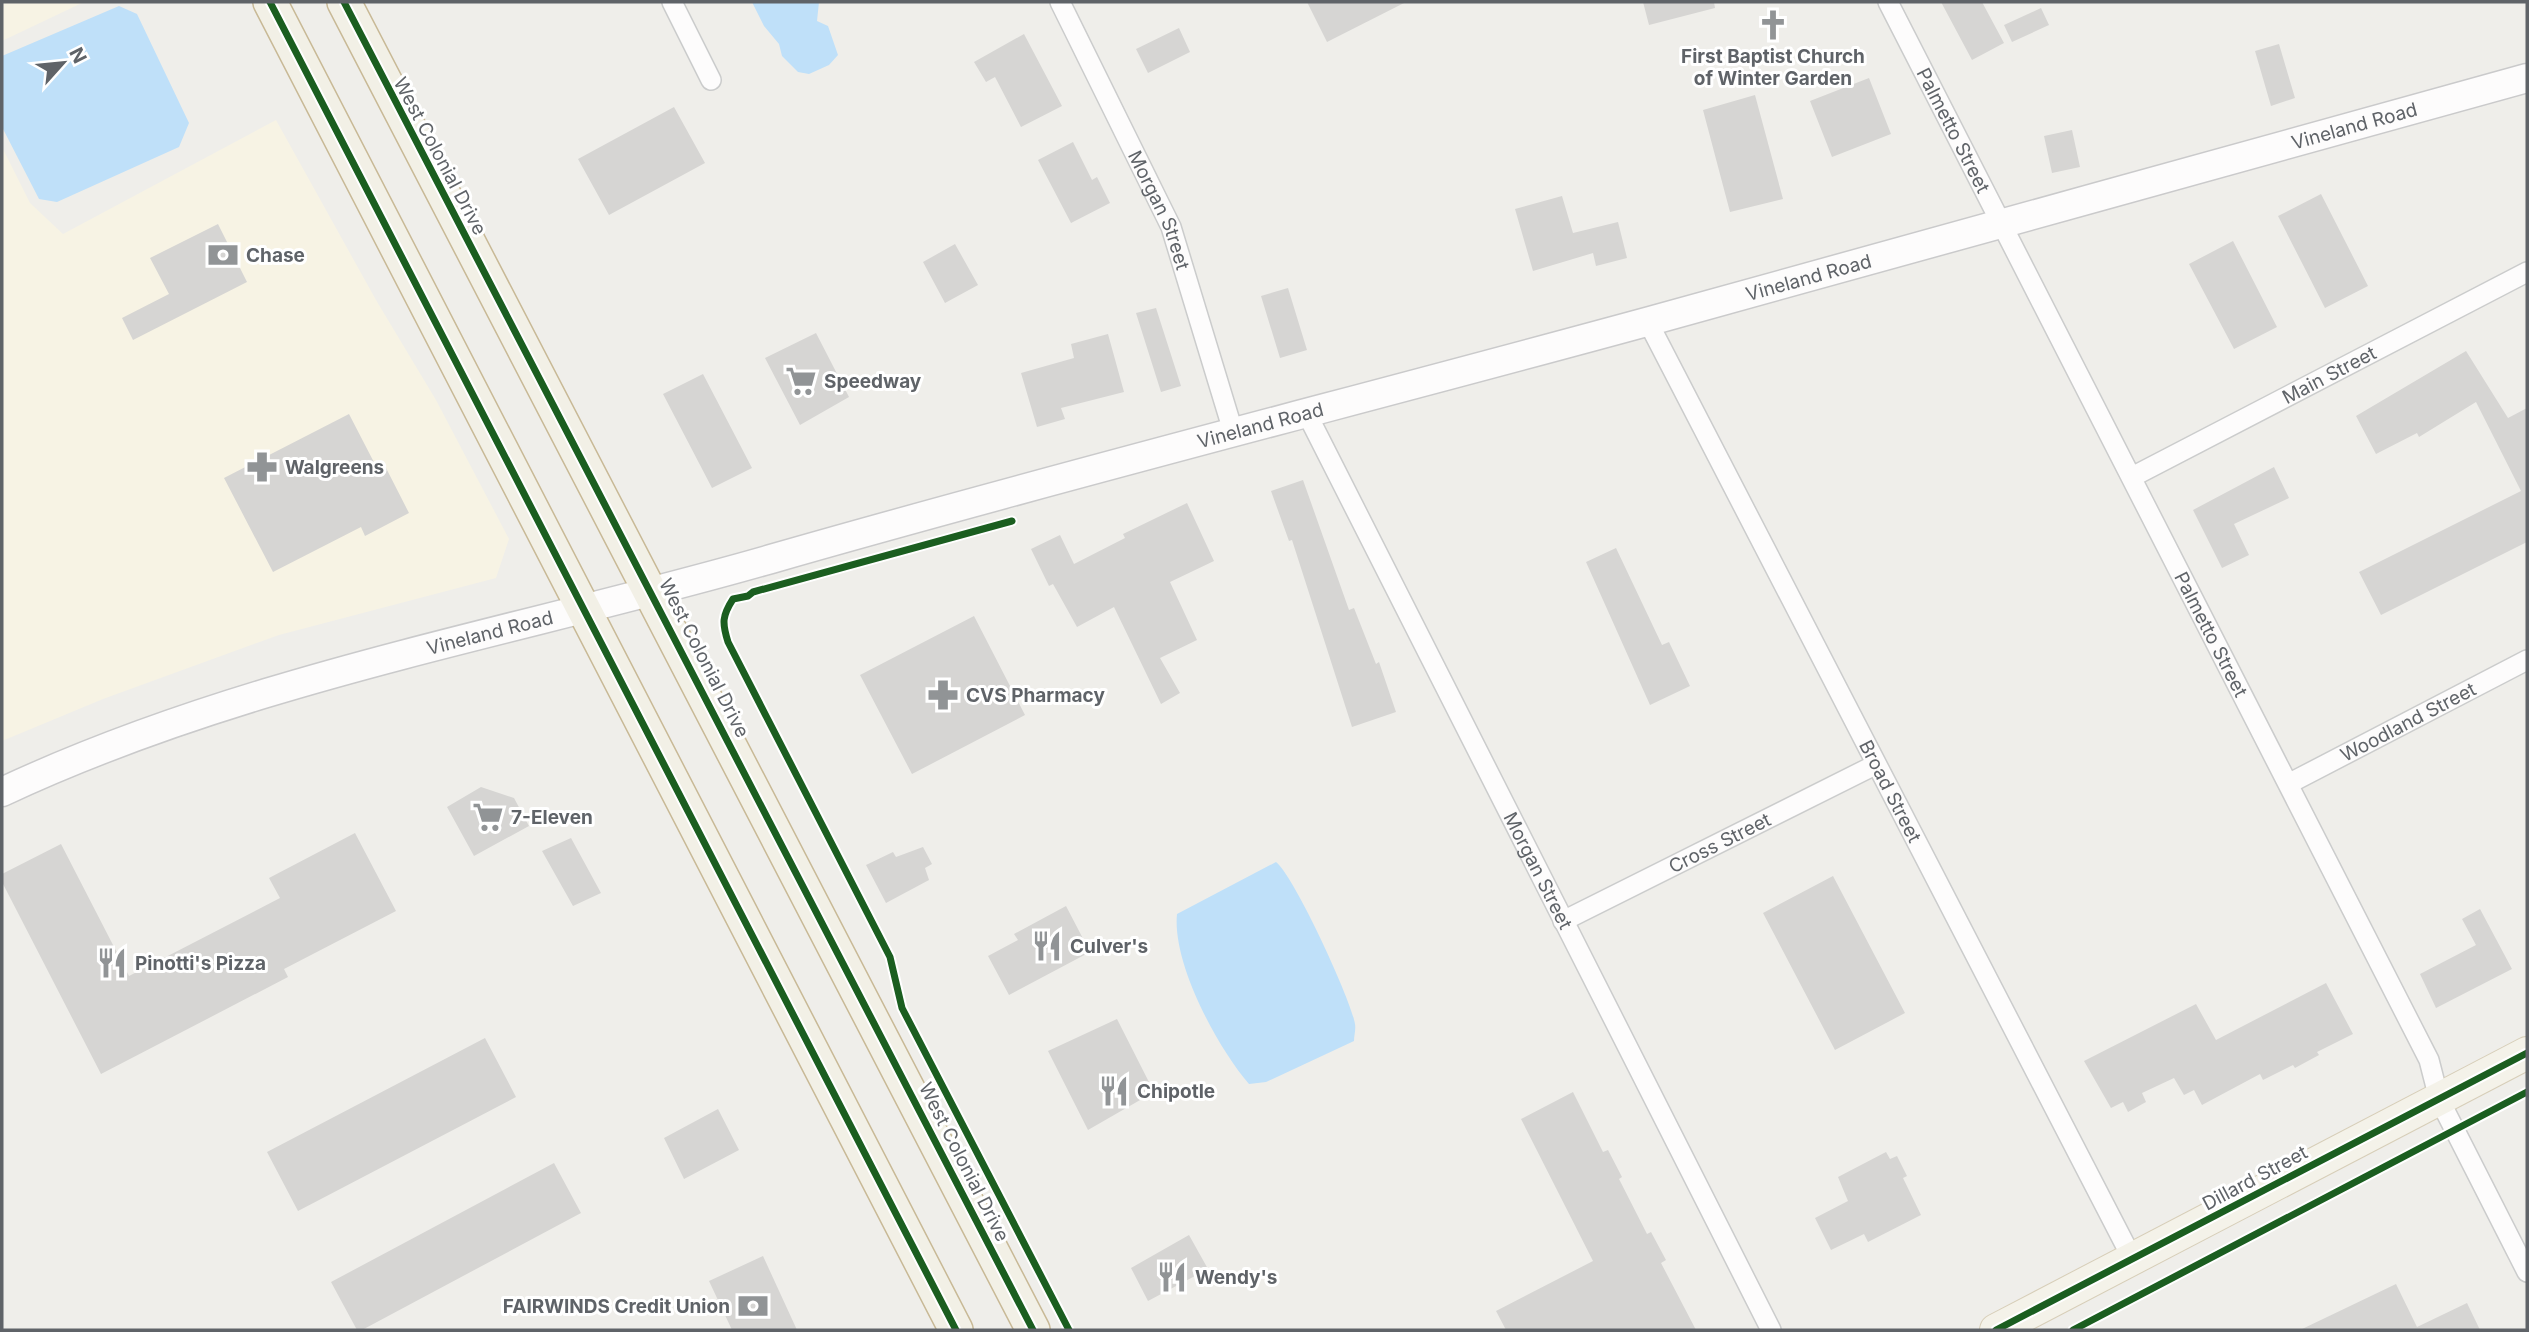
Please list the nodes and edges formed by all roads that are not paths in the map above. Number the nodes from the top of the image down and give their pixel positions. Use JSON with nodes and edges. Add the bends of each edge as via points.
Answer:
{"nodes":[{"id":1,"x":270,"y":2,"type":"edge"},
{"id":2,"x":328,"y":2,"type":"edge"},
{"id":3,"x":344,"y":2,"type":"edge"},
{"id":4,"x":672,"y":2,"type":"edge"},
{"id":5,"x":1060,"y":2,"type":"edge"},
{"id":6,"x":1888,"y":2,"type":"edge"},
{"id":7,"x":2527,"y":78,"type":"edge"},
{"id":8,"x":711,"y":80,"type":"dead end"},
{"id":9,"x":392,"y":98,"type":"junction"},
{"id":10,"x":2000,"y":223,"type":"junction"},
{"id":11,"x":2527,"y":272,"type":"edge"},
{"id":12,"x":1648,"y":322,"type":"junction"},
{"id":13,"x":1306,"y":412,"type":"junction"},
{"id":14,"x":1233,"y":430,"type":"junction"},
{"id":15,"x":2132,"y":477,"type":"junction"},
{"id":16,"x":652,"y":592,"type":"junction"},
{"id":17,"x":583,"y":609,"type":"junction"},
{"id":18,"x":2527,"y":660,"type":"edge"},
{"id":19,"x":1875,"y":765,"type":"junction"},
{"id":20,"x":2290,"y":783,"type":"junction"},
{"id":21,"x":2,"y":792,"type":"edge"},
{"id":22,"x":1563,"y":921,"type":"junction"},
{"id":23,"x":2527,"y":1053,"type":"edge"},
{"id":24,"x":2439,"y":1099,"type":"junction"},
{"id":25,"x":2133,"y":1260,"type":"junction"},
{"id":26,"x":2527,"y":1272,"type":"edge"},
{"id":27,"x":956,"y":1330,"type":"edge"},
{"id":28,"x":1033,"y":1330,"type":"edge"},
{"id":29,"x":1770,"y":1330,"type":"edge"},
{"id":30,"x":1996,"y":1330,"type":"edge"}],
"edges":[{"from":1,"to":17,"type":"highway"},
{"from":2,"to":9,"type":"highway"},
{"from":3,"to":9,"type":"highway","name":"West Colonial Drive"},
{"from":4,"to":8,"type":"street"},
{"from":5,"to":14,"type":"street","name":"Morgan Street","via":[[1171,227]]},
{"from":6,"to":10,"type":"street","name":"Palmetto Street"},
{"from":7,"to":10,"type":"main road","name":"Vineland Road"},
{"from":9,"to":16,"type":"highway","name":"West Colonial Drive"},
{"from":10,"to":12,"type":"main road","name":"Vineland Road"},
{"from":10,"to":15,"type":"street","name":"Palmetto Street"},
{"from":11,"to":15,"type":"street","name":"Main Street"},
{"from":12,"to":13,"type":"main road","name":"Vineland Road"},
{"from":12,"to":19,"type":"street","name":"Broad Street"},
{"from":13,"to":14,"type":"main road","name":"Vineland Road"},
{"from":13,"to":22,"type":"street","name":"Morgan Street"},
{"from":14,"to":16,"type":"main road","name":"Vineland Road"},
{"from":15,"to":20,"type":"street","name":"Palmetto Street"},
{"from":16,"to":17,"type":"main road","name":"Vineland Road"},
{"from":16,"to":28,"type":"highway","name":"West Colonial Drive"},
{"from":17,"to":21,"type":"main road","name":"Vineland Road","via":[[343,671],[176,721],[99,748]]},
{"from":17,"to":27,"type":"highway"},
{"from":18,"to":20,"type":"street","name":"Woodland Street"},
{"from":19,"to":22,"type":"street","name":"Cross Street"},
{"from":19,"to":25,"type":"street","name":"Broad Street"},
{"from":20,"to":24,"type":"street","name":"Palmetto Street","via":[[2429,1060]]},
{"from":22,"to":29,"type":"street","name":"Morgan Street"},
{"from":23,"to":24,"type":"main road","name":"Dillard Street"},
{"from":24,"to":25,"type":"main road","name":"Dillard Street"},
{"from":24,"to":26,"type":"street","name":"Palmetto Street"},
{"from":25,"to":30,"type":"main road","name":"Dillard Street"}]}
